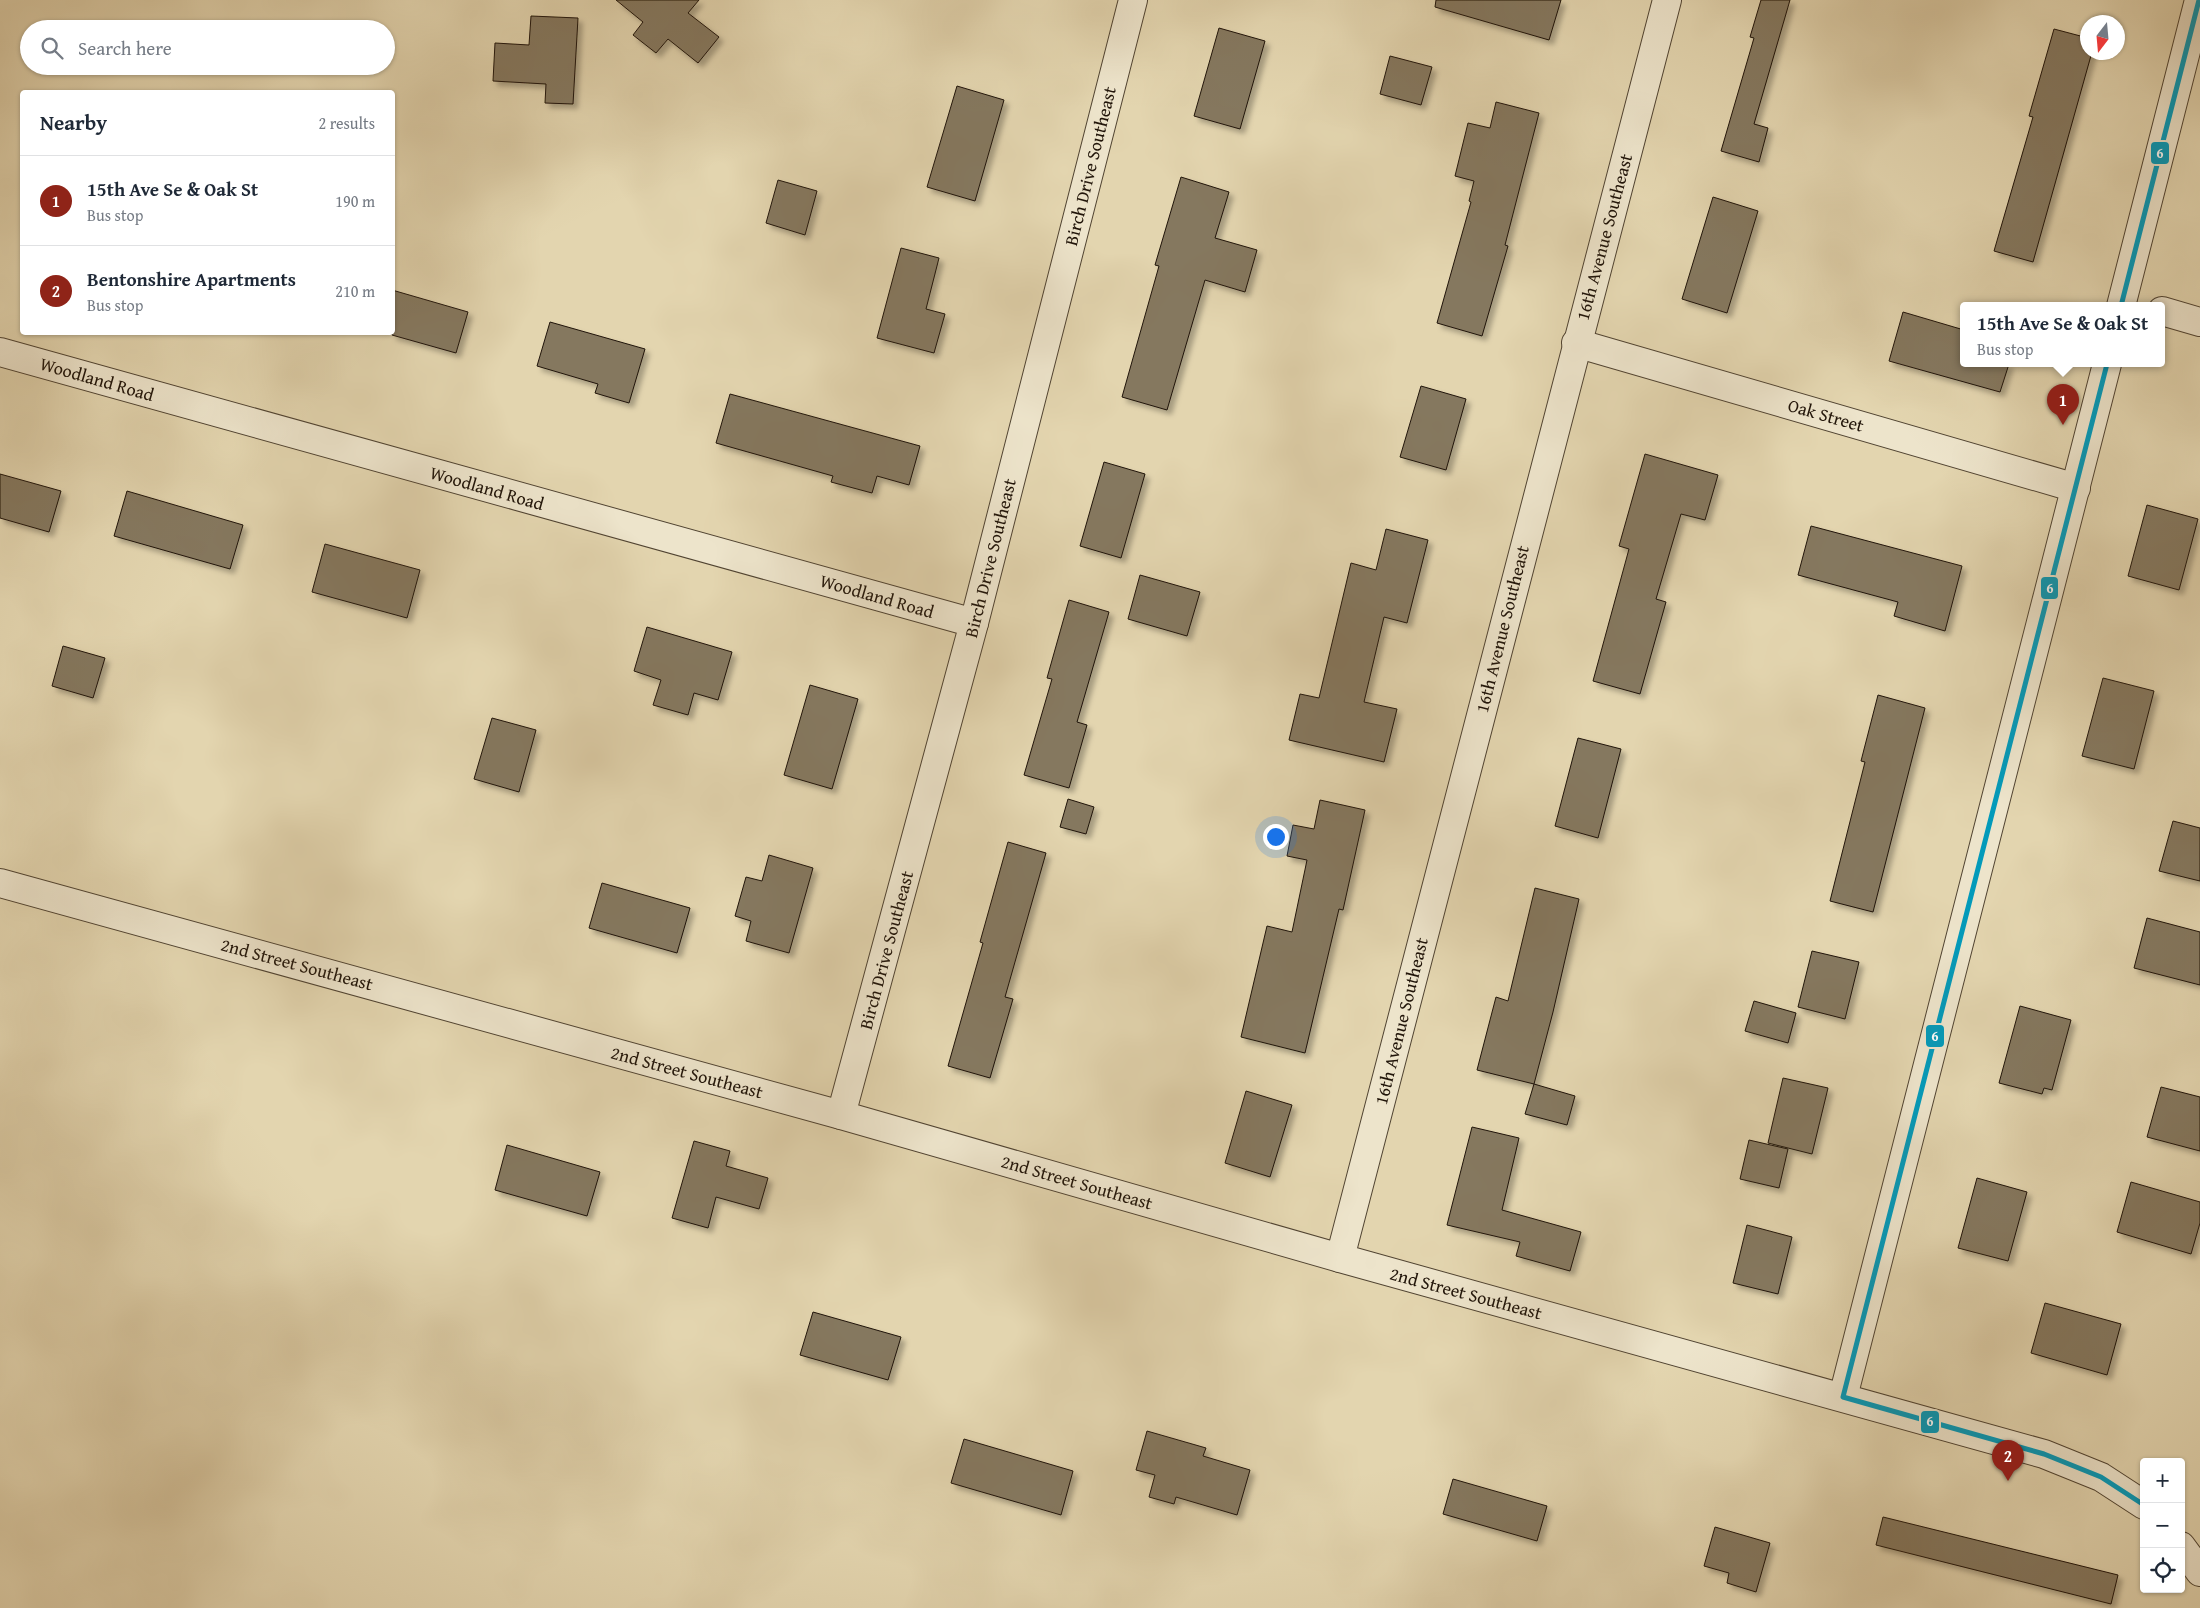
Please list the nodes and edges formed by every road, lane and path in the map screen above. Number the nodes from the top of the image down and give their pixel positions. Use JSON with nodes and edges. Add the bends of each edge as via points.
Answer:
{"nodes":[{"id":1,"x":1132,"y":0,"type":"edge"},
{"id":2,"x":1667,"y":0,"type":"edge"},
{"id":3,"x":2199,"y":0,"type":"edge"},
{"id":4,"x":2129,"y":302,"type":"edge"},
{"id":5,"x":2165,"y":312,"type":"edge"},
{"id":6,"x":2200,"y":322,"type":"edge"},
{"id":7,"x":1576,"y":343,"type":"junction"},
{"id":8,"x":0,"y":352,"type":"edge"},
{"id":9,"x":2106,"y":367,"type":"edge"},
{"id":10,"x":2076,"y":488,"type":"junction"},
{"id":11,"x":974,"y":623,"type":"junction"},
{"id":12,"x":0,"y":883,"type":"edge"},
{"id":13,"x":841,"y":1115,"type":"junction"},
{"id":14,"x":1340,"y":1258,"type":"junction"},
{"id":15,"x":1843,"y":1396,"type":"junction"},
{"id":16,"x":2141,"y":1503,"type":"edge"},
{"id":17,"x":2182,"y":1548,"type":"edge"},
{"id":18,"x":2200,"y":1572,"type":"edge"}],
"edges":[{"from":1,"to":11,"type":"street","name":"Birch Drive Southeast"},
{"from":2,"to":7,"type":"street","name":"16th Avenue Southeast"},
{"from":3,"to":4,"type":"street"},
{"from":5,"to":6,"type":"street"},
{"from":7,"to":10,"type":"street","name":"Oak Street"},
{"from":7,"to":14,"type":"street","name":"16th Avenue Southeast"},
{"from":8,"to":11,"type":"street","name":"Woodland Road"},
{"from":9,"to":10,"type":"street"},
{"from":10,"to":15,"type":"street"},
{"from":11,"to":13,"type":"street","name":"Birch Drive Southeast"},
{"from":12,"to":13,"type":"street","name":"2nd Street Southeast"},
{"from":13,"to":14,"type":"street","name":"2nd Street Southeast"},
{"from":14,"to":15,"type":"street","name":"2nd Street Southeast"},
{"from":15,"to":16,"type":"street","name":"2nd Street Southeast","via":[[2044,1454],[2102,1477]]},
{"from":17,"to":18,"type":"street"}]}
